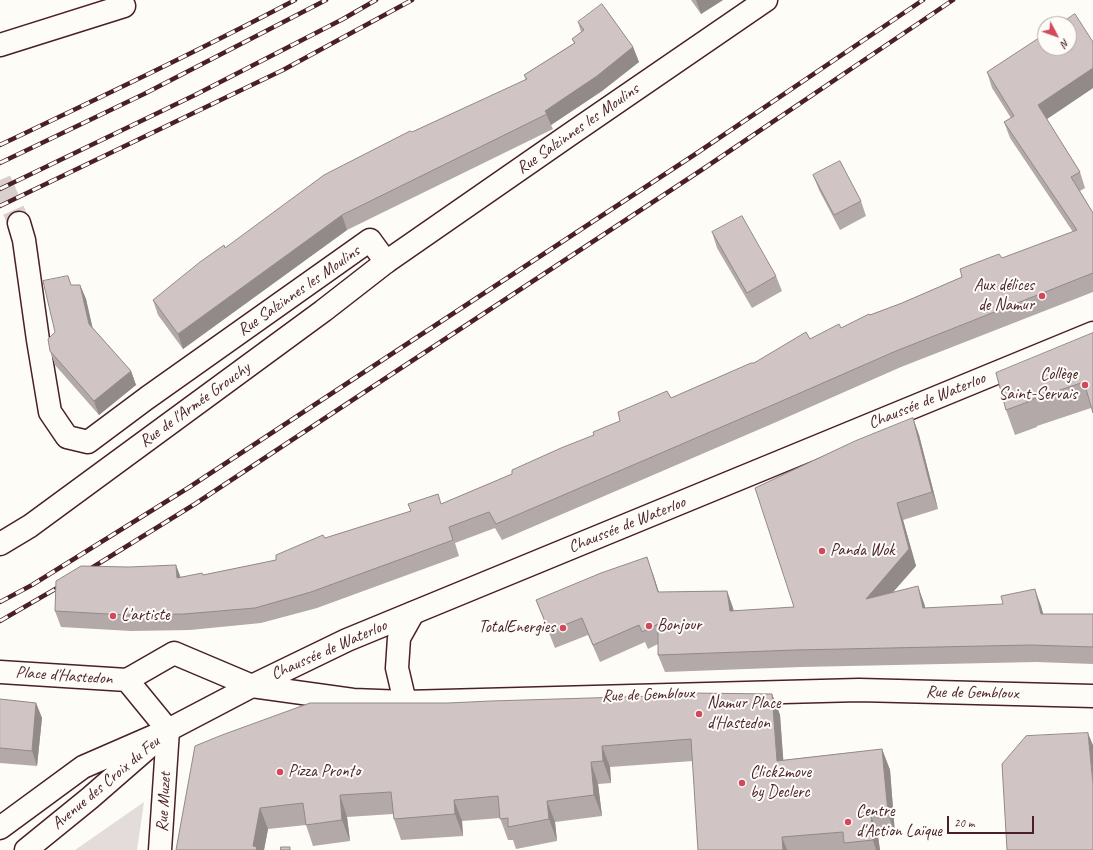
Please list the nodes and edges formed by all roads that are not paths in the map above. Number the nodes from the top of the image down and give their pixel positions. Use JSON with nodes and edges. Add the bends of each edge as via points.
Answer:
{"nodes":[{"id":1,"x":766,"y":0,"type":"edge"},
{"id":2,"x":124,"y":6,"type":"dead end"},
{"id":3,"x":0,"y":45,"type":"edge"},
{"id":4,"x":19,"y":223,"type":"tunnel mouth"},
{"id":5,"x":386,"y":262,"type":"junction"},
{"id":6,"x":1093,"y":333,"type":"edge"},
{"id":7,"x":0,"y":544,"type":"edge"},
{"id":8,"x":413,"y":613,"type":"junction"},
{"id":9,"x":0,"y":672,"type":"edge"},
{"id":10,"x":127,"y":680,"type":"junction"},
{"id":11,"x":252,"y":686,"type":"junction"},
{"id":12,"x":1093,"y":696,"type":"edge"},
{"id":13,"x":405,"y":702,"type":"junction"},
{"id":14,"x":168,"y":730,"type":"junction"},
{"id":15,"x":0,"y":828,"type":"edge"},
{"id":16,"x":26,"y":850,"type":"edge"},
{"id":17,"x":160,"y":850,"type":"edge"}],
"edges":[{"from":1,"to":5,"type":"main road","name":"Rue Salzinnes les Moulins"},
{"from":2,"to":3,"type":"main road"},
{"from":4,"to":5,"type":"main road","name":"Rue Salzinnes les Moulins","via":[[24,240],[50,412],[67,437],[88,442],[370,240]]},
{"from":5,"to":7,"type":"main road","name":"Rue de l'Armée Grouchy","via":[[30,526]]},
{"from":6,"to":8,"type":"main road","name":"Chaussée de Waterloo"},
{"from":8,"to":11,"type":"main road","name":"Chaussée de Waterloo","via":[[347,640]]},
{"from":8,"to":13,"type":"main road","via":[[399,638],[397,668]]},
{"from":9,"to":10,"type":"main road","name":"Place d'Hastedon"},
{"from":10,"to":11,"type":"main road","name":"Place d'Hastedon","via":[[174,653]]},
{"from":10,"to":14,"type":"main road","name":"Place d'Hastedon"},
{"from":11,"to":13,"type":"main road","name":"Rue de Gembloux","via":[[353,700]]},
{"from":11,"to":14,"type":"main road","name":"Chaussée de Waterloo"},
{"from":12,"to":13,"type":"main road","name":"Rue de Gembloux","via":[[859,690]]},
{"from":14,"to":15,"type":"main road","via":[[83,767]]},
{"from":14,"to":16,"type":"main road","name":"Avenue des Croix du Feu"},
{"from":14,"to":17,"type":"main road","name":"Rue Muzet"}]}
